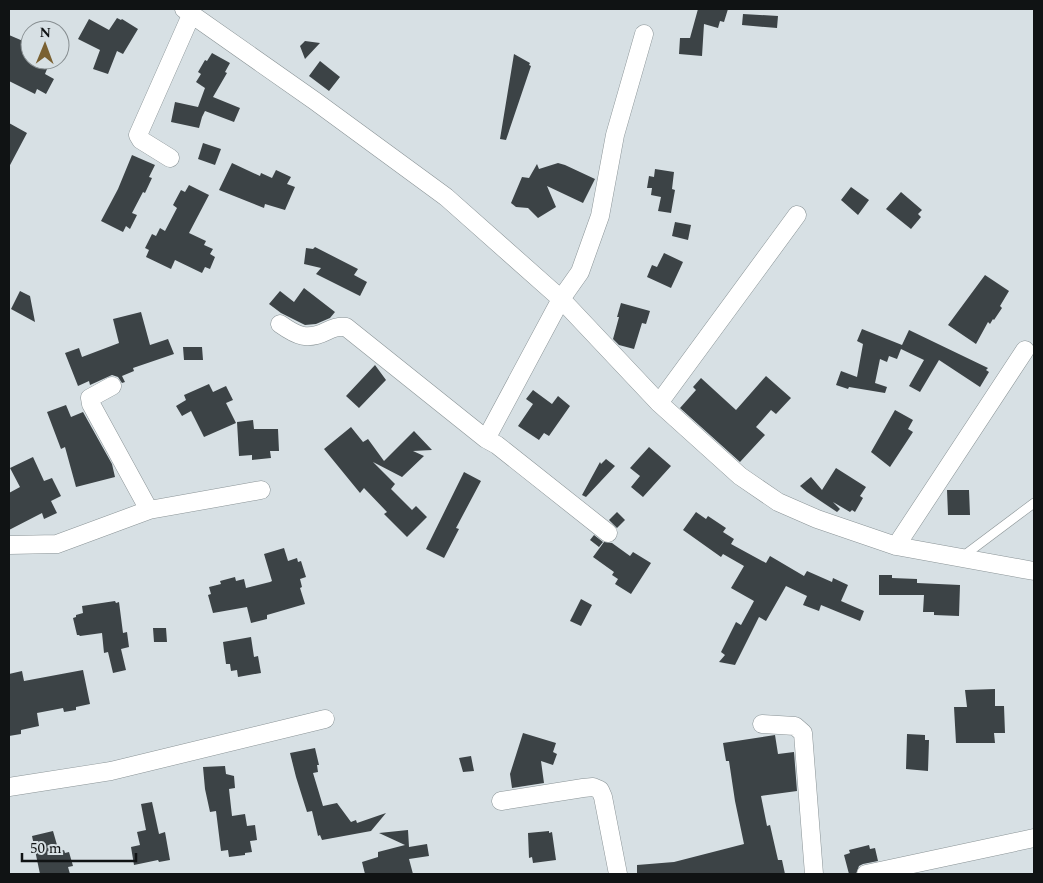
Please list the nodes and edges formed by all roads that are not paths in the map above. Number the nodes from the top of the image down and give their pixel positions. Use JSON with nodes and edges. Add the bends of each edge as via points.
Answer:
{"nodes":[{"id":1,"x":188,"y":11,"type":"edge"},
{"id":2,"x":644,"y":34,"type":"dead end"},
{"id":3,"x":170,"y":158,"type":"dead end"},
{"id":4,"x":797,"y":215,"type":"dead end"},
{"id":5,"x":561,"y":299,"type":"junction"},
{"id":6,"x":280,"y":324,"type":"dead end"},
{"id":7,"x":1025,"y":350,"type":"dead end"},
{"id":8,"x":112,"y":386,"type":"dead end"},
{"id":9,"x":659,"y":403,"type":"junction"},
{"id":10,"x":486,"y":439,"type":"junction"},
{"id":11,"x":261,"y":490,"type":"dead end"},
{"id":12,"x":1034,"y":503,"type":"edge"},
{"id":13,"x":149,"y":510,"type":"junction"},
{"id":14,"x":608,"y":533,"type":"dead end"},
{"id":15,"x":9,"y":545,"type":"edge"},
{"id":16,"x":896,"y":546,"type":"junction"},
{"id":17,"x":962,"y":558,"type":"junction"},
{"id":18,"x":1034,"y":571,"type":"edge"},
{"id":19,"x":325,"y":719,"type":"dead end"},
{"id":20,"x":762,"y":724,"type":"dead end"},
{"id":21,"x":9,"y":786,"type":"edge"},
{"id":22,"x":501,"y":801,"type":"dead end"},
{"id":23,"x":1034,"y":840,"type":"edge"},
{"id":24,"x":618,"y":874,"type":"edge"},
{"id":25,"x":814,"y":874,"type":"edge"},
{"id":26,"x":866,"y":874,"type":"edge"}],
"edges":[{"from":1,"to":3,"type":"street","via":[[138,135]]},
{"from":1,"to":5,"type":"street","via":[[446,197]]},
{"from":2,"to":5,"type":"street","via":[[615,135],[600,216],[580,272]]},
{"from":4,"to":9,"type":"street"},
{"from":5,"to":9,"type":"street"},
{"from":5,"to":10,"type":"street"},
{"from":6,"to":10,"type":"street","via":[[302,337],[339,326],[346,327]]},
{"from":7,"to":16,"type":"street"},
{"from":8,"to":13,"type":"street","via":[[90,398],[91,404]]},
{"from":9,"to":16,"type":"street","via":[[740,476],[778,502]]},
{"from":10,"to":14,"type":"street"},
{"from":11,"to":13,"type":"street"},
{"from":12,"to":17,"type":"lane"},
{"from":13,"to":15,"type":"street","via":[[57,544]]},
{"from":16,"to":17,"type":"street"},
{"from":17,"to":18,"type":"street"},
{"from":19,"to":21,"type":"street","via":[[110,771]]},
{"from":20,"to":25,"type":"street","via":[[795,726],[803,733]]},
{"from":22,"to":24,"type":"street","via":[[583,788],[600,790]]},
{"from":23,"to":26,"type":"street"}]}
